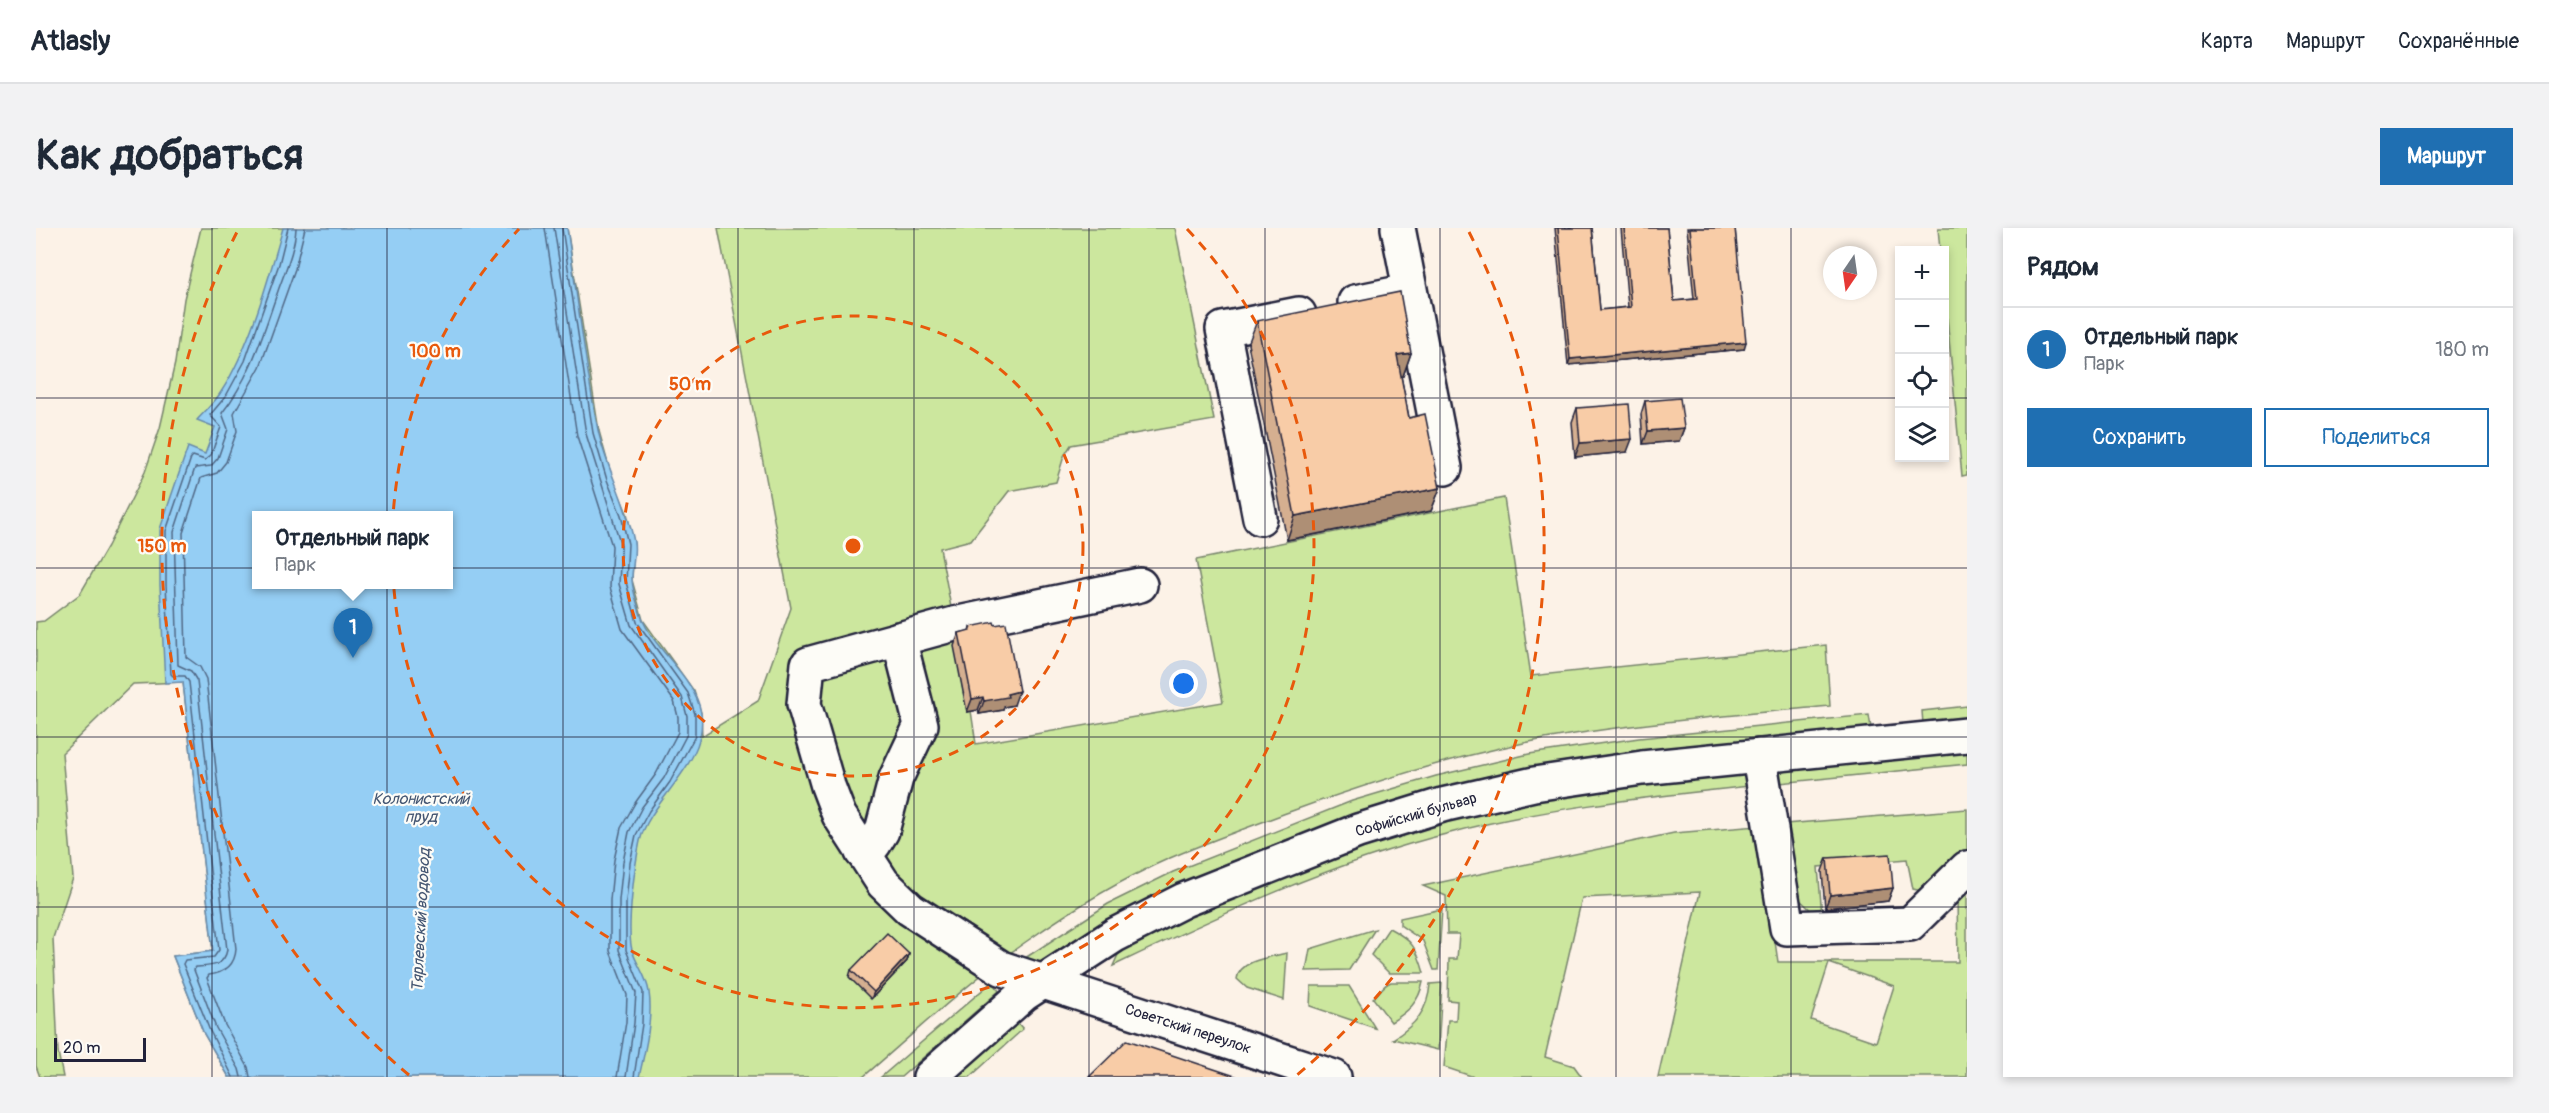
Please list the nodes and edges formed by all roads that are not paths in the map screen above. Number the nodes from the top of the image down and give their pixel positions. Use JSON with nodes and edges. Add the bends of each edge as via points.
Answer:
{"nodes":[{"id":1,"x":1398,"y":228,"type":"edge"},
{"id":2,"x":1409,"y":291,"type":"junction"},
{"id":3,"x":1445,"y":468,"type":"dead end"},
{"id":4,"x":1260,"y":518,"type":"dead end"},
{"id":5,"x":1140,"y":585,"type":"dead end"},
{"id":6,"x":899,"y":639,"type":"junction"},
{"id":7,"x":1967,"y":735,"type":"edge"},
{"id":8,"x":1759,"y":756,"type":"junction"},
{"id":9,"x":862,"y":852,"type":"junction"},
{"id":10,"x":1967,"y":868,"type":"edge"},
{"id":11,"x":1041,"y":982,"type":"junction"},
{"id":12,"x":930,"y":1077,"type":"edge"},
{"id":13,"x":1334,"y":1077,"type":"edge"}],
"edges":[{"from":1,"to":2,"type":"street"},
{"from":2,"to":3,"type":"street"},
{"from":2,"to":4,"type":"street","via":[[1223,329]]},
{"from":5,"to":6,"type":"street"},
{"from":6,"to":9,"type":"street","via":[[921,725],[896,778],[882,831],[874,844]]},
{"from":6,"to":9,"type":"street","name":"Советский переулок","via":[[808,664],[804,704],[839,815]]},
{"from":7,"to":8,"type":"street","name":"Софийский бульвар"},
{"from":8,"to":10,"type":"street","via":[[1787,928],[1910,924]]},
{"from":8,"to":11,"type":"street","name":"Софийский бульвар","via":[[1534,784],[1442,805],[1358,831],[1184,900],[1115,935]]},
{"from":9,"to":11,"type":"street","name":"Советский переулок","via":[[883,883],[910,909],[1001,968]]},
{"from":11,"to":12,"type":"street","name":"Софийский бульвар"},
{"from":11,"to":13,"type":"street","name":"Советский переулок"}]}
